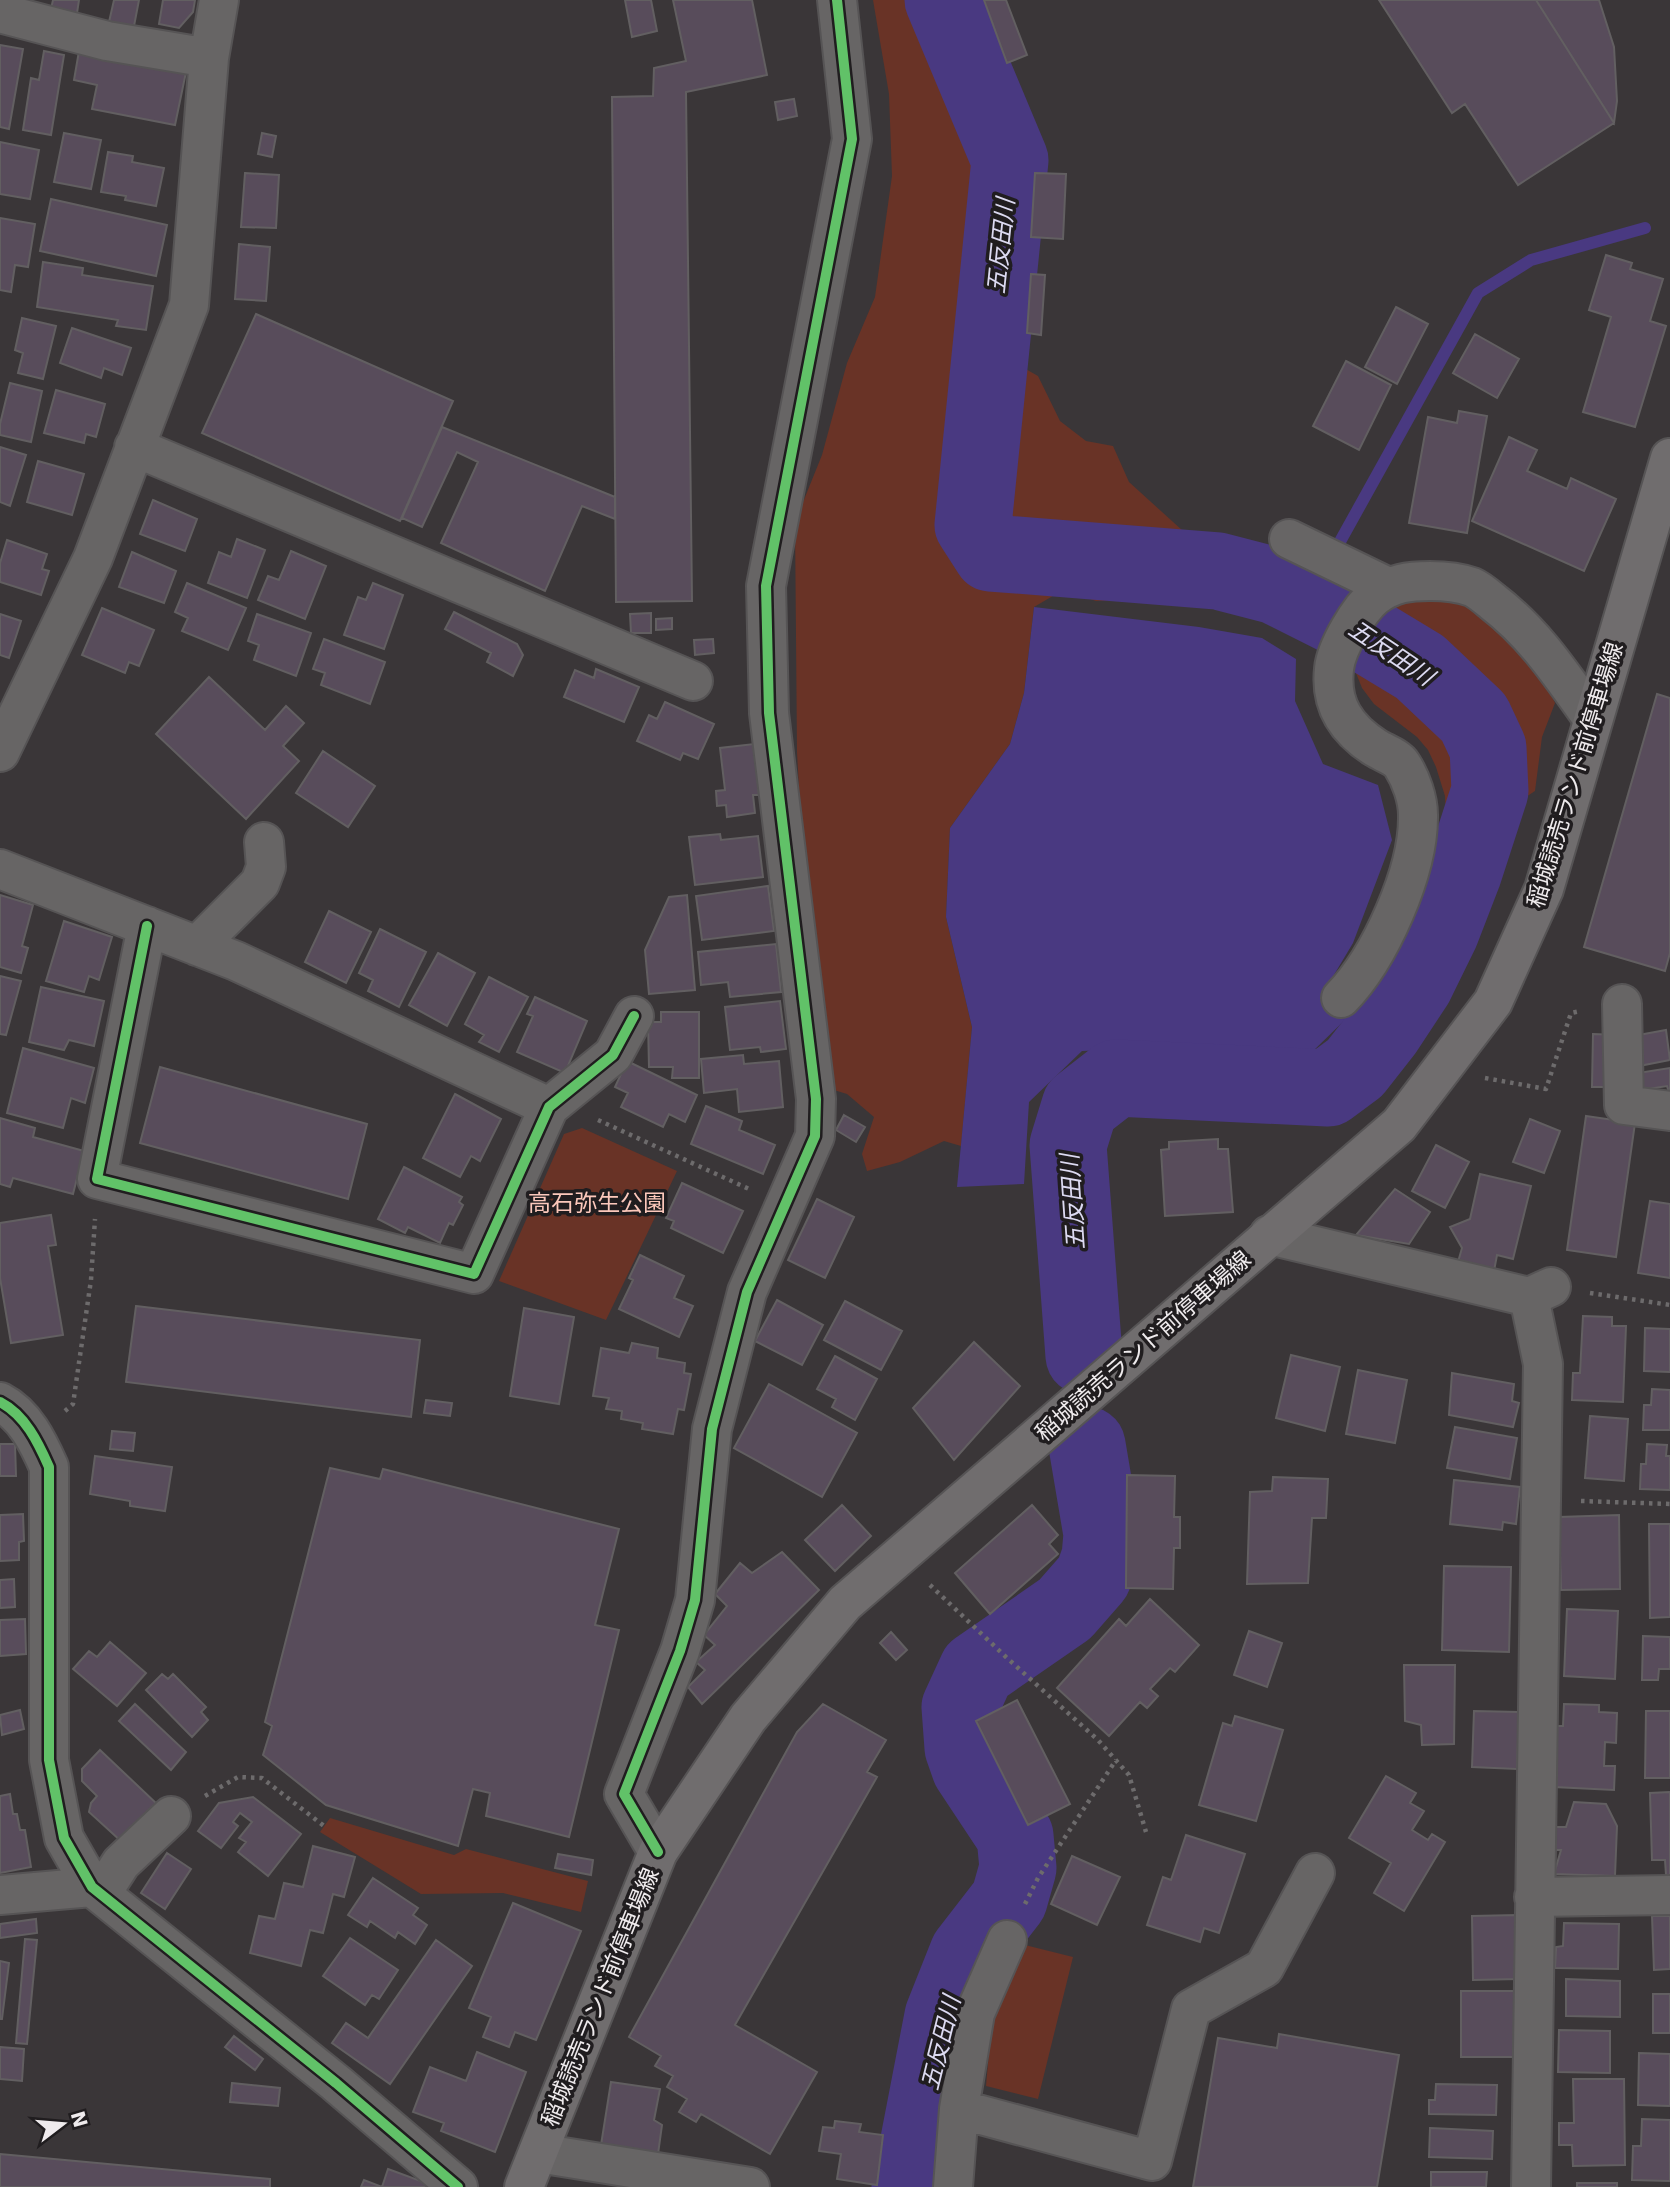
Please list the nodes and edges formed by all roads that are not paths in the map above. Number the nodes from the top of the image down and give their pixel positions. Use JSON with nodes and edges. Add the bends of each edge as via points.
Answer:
{"nodes":[{"id":1,"x":219,"y":0,"type":"edge"},
{"id":2,"x":837,"y":0,"type":"edge"},
{"id":3,"x":0,"y":13,"type":"edge"},
{"id":4,"x":209,"y":58,"type":"junction"},
{"id":5,"x":134,"y":447,"type":"junction"},
{"id":6,"x":1670,"y":458,"type":"edge"},
{"id":7,"x":1289,"y":539,"type":"dead end"},
{"id":8,"x":1373,"y":588,"type":"junction"},
{"id":9,"x":693,"y":681,"type":"dead end"},
{"id":10,"x":1593,"y":719,"type":"junction"},
{"id":11,"x":0,"y":752,"type":"edge"},
{"id":12,"x":264,"y":842,"type":"dead end"},
{"id":13,"x":0,"y":869,"type":"edge"},
{"id":14,"x":147,"y":926,"type":"junction"},
{"id":15,"x":197,"y":946,"type":"junction"},
{"id":16,"x":1342,"y":998,"type":"dead end"},
{"id":17,"x":1622,"y":1004,"type":"road end"},
{"id":18,"x":634,"y":1016,"type":"dead end"},
{"id":19,"x":552,"y":1104,"type":"junction"},
{"id":20,"x":1670,"y":1111,"type":"edge"},
{"id":21,"x":1269,"y":1236,"type":"junction"},
{"id":22,"x":0,"y":1402,"type":"edge"},
{"id":23,"x":171,"y":1816,"type":"dead end"},
{"id":24,"x":658,"y":1852,"type":"junction"},
{"id":25,"x":1315,"y":1873,"type":"dead end"},
{"id":26,"x":96,"y":1890,"type":"junction"},
{"id":27,"x":0,"y":1895,"type":"edge"},
{"id":28,"x":1670,"y":1895,"type":"edge"},
{"id":29,"x":1534,"y":1897,"type":"junction"},
{"id":30,"x":1007,"y":1940,"type":"road end"},
{"id":31,"x":960,"y":2109,"type":"junction"},
{"id":32,"x":531,"y":2170,"type":"edge"},
{"id":33,"x":458,"y":2187,"type":"edge"},
{"id":34,"x":750,"y":2187,"type":"edge"},
{"id":35,"x":953,"y":2187,"type":"edge"},
{"id":36,"x":1531,"y":2187,"type":"edge"}],
"edges":[{"from":1,"to":4,"type":"street"},
{"from":2,"to":24,"type":"street","via":[[852,139],[766,586],[769,713],[816,1099],[815,1136],[747,1292],[712,1429],[695,1600],[624,1794]]},
{"from":3,"to":4,"type":"street","via":[[107,41]]},
{"from":4,"to":5,"type":"street","via":[[189,304]]},
{"from":5,"to":9,"type":"street"},
{"from":5,"to":11,"type":"street","via":[[93,558]]},
{"from":6,"to":10,"type":"main road","name":"稲城読売ランド前停車場線"},
{"from":7,"to":8,"type":"street"},
{"from":8,"to":10,"type":"street","via":[[1412,581],[1474,587],[1543,649]]},
{"from":8,"to":16,"type":"street","via":[[1342,644],[1334,666],[1333,691],[1349,727],[1400,762],[1412,784],[1419,813],[1409,871],[1390,925]]},
{"from":10,"to":21,"type":"main road","name":"稲城読売ランド前停車場線","via":[[1544,889],[1493,1002],[1399,1125]]},
{"from":12,"to":15,"type":"street","via":[[266,867],[260,883]]},
{"from":13,"to":14,"type":"street"},
{"from":14,"to":15,"type":"street"},
{"from":14,"to":19,"type":"street","via":[[97,1179],[474,1274]]},
{"from":15,"to":19,"type":"street"},
{"from":17,"to":20,"type":"street","via":[[1624,1105]]},
{"from":18,"to":19,"type":"street","via":[[613,1055]]},
{"from":21,"to":24,"type":"main road","name":"稲城読売ランド前停車場線","via":[[845,1603],[748,1718]]},
{"from":21,"to":29,"type":"street","via":[[1540,1292],[1543,1364]]},
{"from":22,"to":26,"type":"street","via":[[13,1408],[36,1438],[49,1467],[49,1760],[64,1838]]},
{"from":23,"to":26,"type":"street"},
{"from":24,"to":32,"type":"main road","name":"稲城読売ランド前停車場線"},
{"from":25,"to":31,"type":"street","via":[[1264,1968],[1191,2009],[1153,2161]]},
{"from":26,"to":27,"type":"street"},
{"from":26,"to":33,"type":"street"},
{"from":28,"to":29,"type":"street"},
{"from":29,"to":36,"type":"street"},
{"from":30,"to":31,"type":"street","via":[[975,2013]]},
{"from":31,"to":35,"type":"street"},
{"from":32,"to":34,"type":"street"}]}
